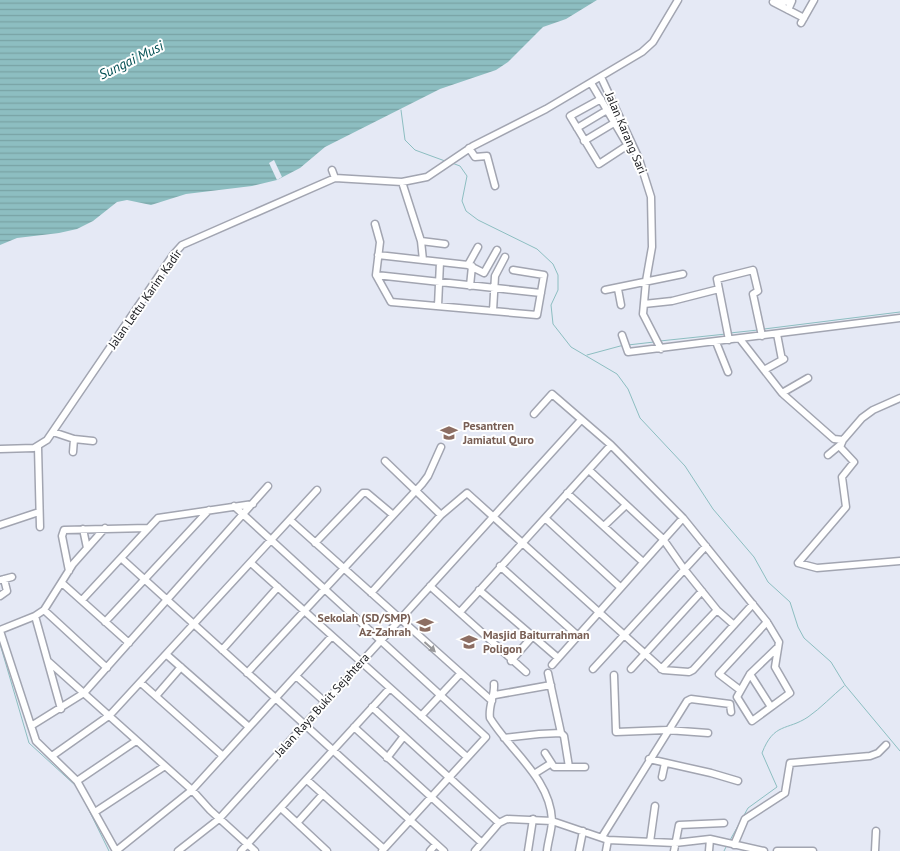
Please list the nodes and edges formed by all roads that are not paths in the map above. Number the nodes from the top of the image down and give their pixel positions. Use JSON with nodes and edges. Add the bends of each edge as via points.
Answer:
{"nodes":[{"id":1,"x":678,"y":0,"type":"edge"},
{"id":2,"x":814,"y":0,"type":"edge"},
{"id":3,"x":774,"y":1,"type":"edge"},
{"id":4,"x":601,"y":77,"type":"junction"},
{"id":5,"x":590,"y":83,"type":"junction"},
{"id":6,"x":601,"y":99,"type":"junction"},
{"id":7,"x":607,"y":110,"type":"junction"},
{"id":8,"x":614,"y":123,"type":"junction"},
{"id":9,"x":577,"y":128,"type":"junction"},
{"id":10,"x":584,"y":141,"type":"junction"},
{"id":11,"x":466,"y":150,"type":"junction"},
{"id":12,"x":332,"y":170,"type":"dead end"},
{"id":13,"x":335,"y":178,"type":"junction"},
{"id":14,"x":402,"y":182,"type":"junction"},
{"id":15,"x":495,"y":186,"type":"dead end"},
{"id":16,"x":375,"y":224,"type":"dead end"},
{"id":17,"x":421,"y":242,"type":"junction"},
{"id":18,"x":445,"y":244,"type":"dead end"},
{"id":19,"x":478,"y":247,"type":"dead end"},
{"id":20,"x":497,"y":250,"type":"dead end"},
{"id":21,"x":378,"y":255,"type":"junction"},
{"id":22,"x":505,"y":257,"type":"dead end"},
{"id":23,"x":424,"y":260,"type":"junction"},
{"id":24,"x":440,"y":262,"type":"junction"},
{"id":25,"x":470,"y":266,"type":"junction"},
{"id":26,"x":513,"y":270,"type":"dead end"},
{"id":27,"x":683,"y":274,"type":"dead end"},
{"id":28,"x":376,"y":275,"type":"junction"},
{"id":29,"x":646,"y":281,"type":"junction"},
{"id":30,"x":440,"y":283,"type":"junction"},
{"id":31,"x":470,"y":286,"type":"junction"},
{"id":32,"x":618,"y":288,"type":"junction"},
{"id":33,"x":496,"y":289,"type":"junction"},
{"id":34,"x":719,"y":289,"type":"junction"},
{"id":35,"x":605,"y":290,"type":"dead end"},
{"id":36,"x":541,"y":294,"type":"junction"},
{"id":37,"x":644,"y":304,"type":"junction"},
{"id":38,"x":621,"y":305,"type":"dead end"},
{"id":39,"x":438,"y":306,"type":"junction"},
{"id":40,"x":494,"y":311,"type":"junction"},
{"id":41,"x":900,"y":318,"type":"edge"},
{"id":42,"x":761,"y":332,"type":"junction"},
{"id":43,"x":777,"y":334,"type":"junction"},
{"id":44,"x":729,"y":339,"type":"junction"},
{"id":45,"x":740,"y":339,"type":"junction"},
{"id":46,"x":625,"y":341,"type":"dead end"},
{"id":47,"x":716,"y":342,"type":"junction"},
{"id":48,"x":660,"y":347,"type":"junction"},
{"id":49,"x":764,"y":370,"type":"junction"},
{"id":50,"x":728,"y":372,"type":"dead end"},
{"id":51,"x":808,"y":378,"type":"dead end"},
{"id":52,"x":783,"y":394,"type":"junction"},
{"id":53,"x":900,"y":398,"type":"edge"},
{"id":54,"x":534,"y":414,"type":"dead end"},
{"id":55,"x":581,"y":420,"type":"junction"},
{"id":56,"x":53,"y":432,"type":"junction"},
{"id":57,"x":74,"y":439,"type":"junction"},
{"id":58,"x":93,"y":441,"type":"dead end"},
{"id":59,"x":841,"y":443,"type":"junction"},
{"id":60,"x":611,"y":445,"type":"junction"},
{"id":61,"x":38,"y":447,"type":"junction"},
{"id":62,"x":441,"y":447,"type":"dead end"},
{"id":63,"x":0,"y":448,"type":"edge"},
{"id":64,"x":73,"y":452,"type":"dead end"},
{"id":65,"x":828,"y":455,"type":"dead end"},
{"id":66,"x":385,"y":461,"type":"dead end"},
{"id":67,"x":589,"y":470,"type":"junction"},
{"id":68,"x":268,"y":486,"type":"dead end"},
{"id":69,"x":416,"y":488,"type":"junction"},
{"id":70,"x":317,"y":490,"type":"dead end"},
{"id":71,"x":567,"y":493,"type":"junction"},
{"id":72,"x":253,"y":504,"type":"junction"},
{"id":73,"x":626,"y":504,"type":"junction"},
{"id":74,"x":234,"y":506,"type":"junction"},
{"id":75,"x":209,"y":510,"type":"junction"},
{"id":76,"x":39,"y":512,"type":"junction"},
{"id":77,"x":243,"y":514,"type":"junction"},
{"id":78,"x":392,"y":514,"type":"junction"},
{"id":79,"x":441,"y":516,"type":"junction"},
{"id":80,"x":494,"y":517,"type":"junction"},
{"id":81,"x":545,"y":518,"type":"junction"},
{"id":82,"x":683,"y":518,"type":"junction"},
{"id":83,"x":290,"y":520,"type":"junction"},
{"id":84,"x":0,"y":525,"type":"edge"},
{"id":85,"x":604,"y":526,"type":"junction"},
{"id":86,"x":40,"y":527,"type":"dead end"},
{"id":87,"x":104,"y":528,"type":"junction"},
{"id":88,"x":148,"y":528,"type":"junction"},
{"id":89,"x":83,"y":529,"type":"junction"},
{"id":90,"x":663,"y":539,"type":"junction"},
{"id":91,"x":271,"y":540,"type":"junction"},
{"id":92,"x":315,"y":543,"type":"junction"},
{"id":93,"x":522,"y":543,"type":"junction"},
{"id":94,"x":706,"y":546,"type":"junction"},
{"id":95,"x":87,"y":548,"type":"junction"},
{"id":96,"x":120,"y":558,"type":"junction"},
{"id":97,"x":900,"y":561,"type":"edge"},
{"id":98,"x":643,"y":562,"type":"junction"},
{"id":99,"x":250,"y":563,"type":"junction"},
{"id":100,"x":500,"y":566,"type":"junction"},
{"id":101,"x":343,"y":568,"type":"junction"},
{"id":102,"x":684,"y":569,"type":"junction"},
{"id":103,"x":69,"y":571,"type":"junction"},
{"id":104,"x":12,"y":577,"type":"dead end"},
{"id":105,"x":2,"y":580,"type":"edge"},
{"id":106,"x":145,"y":580,"type":"junction"},
{"id":107,"x":62,"y":583,"type":"junction"},
{"id":108,"x":430,"y":586,"type":"junction"},
{"id":109,"x":278,"y":587,"type":"junction"},
{"id":110,"x":620,"y":587,"type":"junction"},
{"id":111,"x":324,"y":589,"type":"junction"},
{"id":112,"x":479,"y":590,"type":"junction"},
{"id":113,"x":702,"y":591,"type":"junction"},
{"id":114,"x":370,"y":594,"type":"junction"},
{"id":115,"x":0,"y":596,"type":"edge"},
{"id":116,"x":82,"y":600,"type":"junction"},
{"id":117,"x":167,"y":600,"type":"junction"},
{"id":118,"x":753,"y":604,"type":"junction"},
{"id":119,"x":44,"y":610,"type":"junction"},
{"id":120,"x":717,"y":610,"type":"junction"},
{"id":121,"x":304,"y":611,"type":"junction"},
{"id":122,"x":598,"y":611,"type":"junction"},
{"id":123,"x":460,"y":612,"type":"junction"},
{"id":124,"x":35,"y":616,"type":"junction"},
{"id":125,"x":400,"y":620,"type":"junction"},
{"id":126,"x":106,"y":622,"type":"junction"},
{"id":127,"x":767,"y":622,"type":"junction"},
{"id":128,"x":734,"y":624,"type":"junction"},
{"id":129,"x":194,"y":625,"type":"junction"},
{"id":130,"x":0,"y":630,"type":"edge"},
{"id":131,"x":623,"y":634,"type":"junction"},
{"id":132,"x":577,"y":635,"type":"junction"},
{"id":133,"x":332,"y":636,"type":"junction"},
{"id":134,"x":532,"y":637,"type":"junction"},
{"id":135,"x":380,"y":642,"type":"junction"},
{"id":136,"x":128,"y":643,"type":"junction"},
{"id":137,"x":778,"y":648,"type":"junction"},
{"id":138,"x":222,"y":650,"type":"junction"},
{"id":139,"x":644,"y":654,"type":"junction"},
{"id":140,"x":167,"y":655,"type":"junction"},
{"id":141,"x":557,"y":657,"type":"junction"},
{"id":142,"x":511,"y":660,"type":"junction"},
{"id":143,"x":49,"y":662,"type":"junction"},
{"id":144,"x":362,"y":662,"type":"junction"},
{"id":145,"x":552,"y":665,"type":"dead end"},
{"id":146,"x":107,"y":668,"type":"junction"},
{"id":147,"x":180,"y":668,"type":"junction"},
{"id":148,"x":592,"y":668,"type":"dead end"},
{"id":149,"x":631,"y":669,"type":"dead end"},
{"id":150,"x":661,"y":669,"type":"junction"},
{"id":151,"x":526,"y":672,"type":"dead end"},
{"id":152,"x":247,"y":673,"type":"junction"},
{"id":153,"x":548,"y":673,"type":"dead end"},
{"id":154,"x":460,"y":674,"type":"junction"},
{"id":155,"x":750,"y":674,"type":"junction"},
{"id":156,"x":614,"y":675,"type":"dead end"},
{"id":157,"x":296,"y":676,"type":"junction"},
{"id":158,"x":141,"y":684,"type":"junction"},
{"id":159,"x":494,"y":684,"type":"dead end"},
{"id":160,"x":552,"y":685,"type":"junction"},
{"id":161,"x":390,"y":688,"type":"junction"},
{"id":162,"x":740,"y":690,"type":"junction"},
{"id":163,"x":84,"y":693,"type":"junction"},
{"id":164,"x":439,"y":695,"type":"junction"},
{"id":165,"x":156,"y":696,"type":"junction"},
{"id":166,"x":275,"y":698,"type":"junction"},
{"id":167,"x":493,"y":698,"type":"junction"},
{"id":168,"x":326,"y":702,"type":"junction"},
{"id":169,"x":372,"y":707,"type":"junction"},
{"id":170,"x":771,"y":707,"type":"junction"},
{"id":171,"x":61,"y":709,"type":"junction"},
{"id":172,"x":731,"y":712,"type":"dead end"},
{"id":173,"x":110,"y":715,"type":"junction"},
{"id":174,"x":421,"y":716,"type":"junction"},
{"id":175,"x":304,"y":725,"type":"junction"},
{"id":176,"x":31,"y":726,"type":"junction"},
{"id":177,"x":249,"y":727,"type":"junction"},
{"id":178,"x":354,"y":728,"type":"junction"},
{"id":179,"x":667,"y":730,"type":"junction"},
{"id":180,"x":562,"y":733,"type":"junction"},
{"id":181,"x":708,"y":733,"type":"dead end"},
{"id":182,"x":404,"y":736,"type":"junction"},
{"id":183,"x":504,"y":738,"type":"junction"},
{"id":184,"x":136,"y":741,"type":"junction"},
{"id":185,"x":886,"y":745,"type":"dead end"},
{"id":186,"x":333,"y":751,"type":"junction"},
{"id":187,"x":545,"y":753,"type":"dead end"},
{"id":188,"x":52,"y":756,"type":"junction"},
{"id":189,"x":222,"y":756,"type":"junction"},
{"id":190,"x":467,"y":757,"type":"junction"},
{"id":191,"x":387,"y":758,"type":"junction"},
{"id":192,"x":649,"y":760,"type":"junction"},
{"id":193,"x":665,"y":763,"type":"junction"},
{"id":194,"x":550,"y":764,"type":"junction"},
{"id":195,"x":165,"y":766,"type":"junction"},
{"id":196,"x":569,"y":767,"type":"junction"},
{"id":197,"x":585,"y":767,"type":"dead end"},
{"id":198,"x":534,"y":774,"type":"junction"},
{"id":199,"x":449,"y":777,"type":"junction"},
{"id":200,"x":662,"y":777,"type":"dead end"},
{"id":201,"x":307,"y":780,"type":"junction"},
{"id":202,"x":77,"y":781,"type":"junction"},
{"id":203,"x":738,"y":781,"type":"dead end"},
{"id":204,"x":192,"y":790,"type":"junction"},
{"id":205,"x":323,"y":794,"type":"junction"},
{"id":206,"x":431,"y":797,"type":"junction"},
{"id":207,"x":655,"y":806,"type":"dead end"},
{"id":208,"x":281,"y":808,"type":"junction"},
{"id":209,"x":95,"y":812,"type":"junction"},
{"id":210,"x":219,"y":818,"type":"junction"},
{"id":211,"x":533,"y":819,"type":"junction"},
{"id":212,"x":410,"y":820,"type":"junction"},
{"id":213,"x":552,"y":821,"type":"junction"},
{"id":214,"x":297,"y":823,"type":"junction"},
{"id":215,"x":500,"y":823,"type":"junction"},
{"id":216,"x":724,"y":823,"type":"dead end"},
{"id":217,"x":582,"y":831,"type":"junction"},
{"id":218,"x":876,"y":831,"type":"dead end"},
{"id":219,"x":605,"y":838,"type":"junction"},
{"id":220,"x":710,"y":839,"type":"junction"},
{"id":221,"x":650,"y":842,"type":"junction"},
{"id":222,"x":482,"y":843,"type":"junction"},
{"id":223,"x":675,"y":843,"type":"junction"},
{"id":224,"x":248,"y":844,"type":"junction"},
{"id":225,"x":436,"y":844,"type":"junction"},
{"id":226,"x":733,"y":845,"type":"junction"},
{"id":227,"x":383,"y":850,"type":"edge"},
{"id":228,"x":116,"y":851,"type":"edge"},
{"id":229,"x":178,"y":851,"type":"edge"},
{"id":230,"x":241,"y":851,"type":"edge"},
{"id":231,"x":255,"y":851,"type":"edge"},
{"id":232,"x":327,"y":851,"type":"edge"},
{"id":233,"x":430,"y":851,"type":"edge"},
{"id":234,"x":444,"y":851,"type":"edge"},
{"id":235,"x":474,"y":851,"type":"edge"},
{"id":236,"x":528,"y":851,"type":"edge"},
{"id":237,"x":547,"y":851,"type":"edge"},
{"id":238,"x":579,"y":851,"type":"edge"},
{"id":239,"x":606,"y":851,"type":"edge"},
{"id":240,"x":674,"y":851,"type":"edge"},
{"id":241,"x":709,"y":851,"type":"edge"},
{"id":242,"x":764,"y":851,"type":"edge"},
{"id":243,"x":777,"y":851,"type":"edge"},
{"id":244,"x":813,"y":851,"type":"edge"},
{"id":245,"x":875,"y":851,"type":"edge"}],
"edges":[{"from":1,"to":4,"type":"street","name":"Jalan Lettu Karim Kadir","via":[[647,48]]},
{"from":2,"to":3,"type":"street","via":[[802,21],[788,10],[792,1]]},
{"from":4,"to":5,"type":"street","name":"Jalan Lettu Karim Kadir"},
{"from":4,"to":29,"type":"street","name":"Jalan Karang Sari","via":[[639,159],[651,197],[652,247]]},
{"from":5,"to":6,"type":"street"},
{"from":5,"to":11,"type":"street","name":"Jalan Lettu Karim Kadir"},
{"from":6,"to":7,"type":"street"},
{"from":6,"to":9,"type":"street","via":[[571,115]]},
{"from":7,"to":8,"type":"street"},
{"from":7,"to":9,"type":"street"},
{"from":8,"to":10,"type":"street"},
{"from":8,"to":10,"type":"street","via":[[627,146],[600,164]]},
{"from":9,"to":10,"type":"street"},
{"from":11,"to":14,"type":"street","name":"Jalan Lettu Karim Kadir","via":[[419,180]]},
{"from":11,"to":15,"type":"street","via":[[475,157],[487,156]]},
{"from":12,"to":13,"type":"street"},
{"from":13,"to":14,"type":"street","name":"Jalan Lettu Karim Kadir"},
{"from":13,"to":56,"type":"street","name":"Jalan Lettu Karim Kadir","via":[[180,248]]},
{"from":14,"to":17,"type":"street"},
{"from":16,"to":21,"type":"street","via":[[379,238]]},
{"from":17,"to":18,"type":"street"},
{"from":17,"to":23,"type":"street"},
{"from":19,"to":25,"type":"street"},
{"from":20,"to":25,"type":"street","via":[[485,273]]},
{"from":21,"to":23,"type":"street"},
{"from":21,"to":28,"type":"street"},
{"from":22,"to":33,"type":"street","via":[[495,276]]},
{"from":23,"to":24,"type":"street"},
{"from":24,"to":25,"type":"street"},
{"from":24,"to":30,"type":"street"},
{"from":25,"to":31,"type":"street"},
{"from":26,"to":36,"type":"street","via":[[543,274]]},
{"from":27,"to":29,"type":"street"},
{"from":28,"to":30,"type":"street"},
{"from":28,"to":39,"type":"street","via":[[390,302]]},
{"from":29,"to":32,"type":"street"},
{"from":29,"to":37,"type":"street","name":"Jalan Karang Sari"},
{"from":30,"to":31,"type":"street"},
{"from":30,"to":39,"type":"street"},
{"from":31,"to":33,"type":"street"},
{"from":32,"to":35,"type":"street"},
{"from":32,"to":38,"type":"street"},
{"from":33,"to":36,"type":"street"},
{"from":33,"to":40,"type":"street"},
{"from":34,"to":37,"type":"street","via":[[672,301]]},
{"from":34,"to":42,"type":"street","via":[[718,278],[754,271],[758,292],[752,294]]},
{"from":34,"to":44,"type":"street"},
{"from":36,"to":40,"type":"street","via":[[537,315]]},
{"from":37,"to":48,"type":"street","name":"Jalan Karang Sari","via":[[644,316]]},
{"from":39,"to":40,"type":"street"},
{"from":41,"to":43,"type":"street"},
{"from":42,"to":43,"type":"street"},
{"from":42,"to":45,"type":"street"},
{"from":43,"to":49,"type":"street","via":[[784,359]]},
{"from":44,"to":45,"type":"street"},
{"from":44,"to":47,"type":"street"},
{"from":45,"to":49,"type":"street"},
{"from":46,"to":48,"type":"street","via":[[628,352]]},
{"from":47,"to":48,"type":"street"},
{"from":47,"to":50,"type":"street"},
{"from":49,"to":52,"type":"street"},
{"from":51,"to":52,"type":"street"},
{"from":52,"to":59,"type":"street"},
{"from":53,"to":59,"type":"street","via":[[867,413]]},
{"from":54,"to":55,"type":"street","via":[[552,394]]},
{"from":55,"to":60,"type":"street"},
{"from":55,"to":80,"type":"street","name":"Jalan Raya Bukit Sejahtera"},
{"from":56,"to":57,"type":"street"},
{"from":56,"to":61,"type":"street","name":"Jalan Lettu Karim Kadir"},
{"from":57,"to":58,"type":"street"},
{"from":57,"to":64,"type":"street"},
{"from":59,"to":65,"type":"street"},
{"from":59,"to":97,"type":"street","via":[[854,462],[843,476],[847,501],[844,512],[798,563],[817,568]]},
{"from":60,"to":67,"type":"street"},
{"from":60,"to":82,"type":"street"},
{"from":61,"to":63,"type":"street"},
{"from":61,"to":76,"type":"street"},
{"from":62,"to":69,"type":"street","via":[[428,476]]},
{"from":66,"to":69,"type":"street"},
{"from":67,"to":71,"type":"street"},
{"from":67,"to":73,"type":"street"},
{"from":68,"to":72,"type":"street"},
{"from":69,"to":78,"type":"street"},
{"from":69,"to":79,"type":"street"},
{"from":70,"to":83,"type":"street"},
{"from":71,"to":81,"type":"street"},
{"from":71,"to":85,"type":"street"},
{"from":72,"to":74,"type":"street"},
{"from":72,"to":77,"type":"street"},
{"from":73,"to":85,"type":"street"},
{"from":73,"to":90,"type":"street"},
{"from":74,"to":75,"type":"street"},
{"from":74,"to":77,"type":"street"},
{"from":75,"to":88,"type":"street","via":[[160,517]]},
{"from":75,"to":106,"type":"street"},
{"from":76,"to":84,"type":"street"},
{"from":76,"to":86,"type":"street"},
{"from":77,"to":91,"type":"street"},
{"from":77,"to":117,"type":"street"},
{"from":78,"to":92,"type":"street","via":[[363,493]]},
{"from":78,"to":101,"type":"street"},
{"from":79,"to":80,"type":"street","via":[[467,493]]},
{"from":79,"to":114,"type":"street"},
{"from":80,"to":93,"type":"street"},
{"from":80,"to":108,"type":"street","name":"Jalan Raya Bukit Sejahtera"},
{"from":81,"to":93,"type":"street"},
{"from":81,"to":110,"type":"street"},
{"from":82,"to":90,"type":"street"},
{"from":82,"to":94,"type":"street"},
{"from":83,"to":91,"type":"street"},
{"from":83,"to":92,"type":"street"},
{"from":85,"to":98,"type":"street"},
{"from":87,"to":88,"type":"street"},
{"from":87,"to":89,"type":"street"},
{"from":87,"to":95,"type":"street"},
{"from":88,"to":96,"type":"street"},
{"from":89,"to":95,"type":"street"},
{"from":89,"to":103,"type":"street","via":[[66,530],[62,534]]},
{"from":90,"to":98,"type":"street"},
{"from":90,"to":102,"type":"street"},
{"from":91,"to":99,"type":"street"},
{"from":91,"to":111,"type":"street"},
{"from":92,"to":101,"type":"street"},
{"from":93,"to":100,"type":"street"},
{"from":93,"to":122,"type":"street"},
{"from":94,"to":102,"type":"street"},
{"from":94,"to":118,"type":"street"},
{"from":95,"to":103,"type":"street"},
{"from":96,"to":106,"type":"street"},
{"from":96,"to":116,"type":"street"},
{"from":98,"to":110,"type":"street"},
{"from":99,"to":109,"type":"street"},
{"from":99,"to":129,"type":"street"},
{"from":100,"to":112,"type":"street"},
{"from":100,"to":132,"type":"street"},
{"from":101,"to":111,"type":"street"},
{"from":101,"to":114,"type":"street"},
{"from":102,"to":113,"type":"street"},
{"from":102,"to":131,"type":"street"},
{"from":103,"to":107,"type":"street"},
{"from":104,"to":105,"type":"street"},
{"from":105,"to":115,"type":"street","via":[[7,591]]},
{"from":106,"to":117,"type":"street"},
{"from":106,"to":126,"type":"street"},
{"from":107,"to":116,"type":"street"},
{"from":107,"to":119,"type":"street"},
{"from":108,"to":123,"type":"street"},
{"from":108,"to":125,"type":"street","name":"Jalan Raya Bukit Sejahtera"},
{"from":109,"to":121,"type":"street"},
{"from":109,"to":138,"type":"street"},
{"from":110,"to":122,"type":"street"},
{"from":111,"to":121,"type":"street"},
{"from":111,"to":135,"type":"street"},
{"from":112,"to":123,"type":"street"},
{"from":112,"to":134,"type":"street"},
{"from":113,"to":120,"type":"street"},
{"from":113,"to":139,"type":"street"},
{"from":114,"to":125,"type":"street"},
{"from":116,"to":126,"type":"street"},
{"from":117,"to":129,"type":"street"},
{"from":117,"to":136,"type":"street"},
{"from":118,"to":127,"type":"street"},
{"from":118,"to":128,"type":"street"},
{"from":119,"to":124,"type":"street"},
{"from":119,"to":146,"type":"street"},
{"from":120,"to":128,"type":"street"},
{"from":120,"to":150,"type":"street"},
{"from":121,"to":133,"type":"street"},
{"from":121,"to":152,"type":"street"},
{"from":122,"to":131,"type":"street"},
{"from":122,"to":132,"type":"street"},
{"from":123,"to":142,"type":"street"},
{"from":124,"to":130,"type":"street"},
{"from":124,"to":143,"type":"street"},
{"from":125,"to":135,"type":"street","name":"Jalan Raya Bukit Sejahtera"},
{"from":125,"to":154,"type":"street","one_way":true},
{"from":126,"to":136,"type":"street"},
{"from":127,"to":137,"type":"street","via":[[778,638]]},
{"from":127,"to":162,"type":"street","via":[[719,674]]},
{"from":128,"to":150,"type":"street","via":[[693,670]]},
{"from":129,"to":138,"type":"street"},
{"from":129,"to":140,"type":"street"},
{"from":130,"to":176,"type":"street"},
{"from":131,"to":139,"type":"street"},
{"from":131,"to":148,"type":"street"},
{"from":132,"to":141,"type":"street"},
{"from":133,"to":144,"type":"street"},
{"from":133,"to":157,"type":"street"},
{"from":134,"to":141,"type":"street"},
{"from":134,"to":142,"type":"street"},
{"from":135,"to":144,"type":"street","name":"Jalan Raya Bukit Sejahtera"},
{"from":135,"to":164,"type":"street"},
{"from":136,"to":146,"type":"street"},
{"from":137,"to":155,"type":"street"},
{"from":137,"to":170,"type":"street","via":[[775,667],[790,693]]},
{"from":138,"to":152,"type":"street"},
{"from":139,"to":149,"type":"street"},
{"from":139,"to":150,"type":"street"},
{"from":140,"to":147,"type":"street"},
{"from":140,"to":158,"type":"street"},
{"from":141,"to":145,"type":"street"},
{"from":142,"to":151,"type":"street"},
{"from":143,"to":163,"type":"street"},
{"from":143,"to":171,"type":"street"},
{"from":144,"to":161,"type":"street"},
{"from":144,"to":168,"type":"street","name":"Jalan Raya Bukit Sejahtera"},
{"from":146,"to":163,"type":"street"},
{"from":147,"to":165,"type":"street"},
{"from":147,"to":177,"type":"street"},
{"from":152,"to":166,"type":"street"},
{"from":153,"to":160,"type":"street"},
{"from":154,"to":164,"type":"street"},
{"from":154,"to":167,"type":"street"},
{"from":155,"to":162,"type":"street"},
{"from":155,"to":170,"type":"street"},
{"from":156,"to":179,"type":"street","via":[[616,732]]},
{"from":157,"to":166,"type":"street"},
{"from":157,"to":168,"type":"street"},
{"from":158,"to":165,"type":"street"},
{"from":158,"to":173,"type":"street"},
{"from":159,"to":167,"type":"street"},
{"from":160,"to":167,"type":"street"},
{"from":160,"to":180,"type":"street"},
{"from":161,"to":169,"type":"street"},
{"from":161,"to":174,"type":"street"},
{"from":162,"to":170,"type":"street","via":[[737,699],[752,721]]},
{"from":163,"to":171,"type":"street"},
{"from":163,"to":173,"type":"street"},
{"from":164,"to":174,"type":"street"},
{"from":164,"to":190,"type":"street","via":[[486,737]]},
{"from":165,"to":189,"type":"street"},
{"from":166,"to":175,"type":"street"},
{"from":166,"to":177,"type":"street"},
{"from":167,"to":183,"type":"street","via":[[490,718]]},
{"from":168,"to":175,"type":"street","name":"Jalan Raya Bukit Sejahtera"},
{"from":169,"to":178,"type":"street"},
{"from":169,"to":182,"type":"street"},
{"from":171,"to":176,"type":"street"},
{"from":172,"to":179,"type":"street","via":[[730,704],[689,699]]},
{"from":173,"to":184,"type":"street"},
{"from":173,"to":188,"type":"street"},
{"from":174,"to":190,"type":"street"},
{"from":175,"to":186,"type":"street"},
{"from":175,"to":210,"type":"street","name":"Jalan Raya Bukit Sejahtera"},
{"from":176,"to":188,"type":"street","via":[[39,745]]},
{"from":177,"to":189,"type":"street"},
{"from":178,"to":186,"type":"street"},
{"from":178,"to":191,"type":"street"},
{"from":179,"to":181,"type":"street"},
{"from":179,"to":192,"type":"street"},
{"from":180,"to":183,"type":"street"},
{"from":180,"to":196,"type":"street"},
{"from":182,"to":191,"type":"street"},
{"from":182,"to":199,"type":"street"},
{"from":183,"to":198,"type":"street"},
{"from":184,"to":195,"type":"street"},
{"from":184,"to":202,"type":"street"},
{"from":185,"to":226,"type":"street","via":[[870,756],[789,764],[785,793],[746,819]]},
{"from":186,"to":201,"type":"street"},
{"from":186,"to":212,"type":"street"},
{"from":187,"to":194,"type":"street"},
{"from":188,"to":202,"type":"street"},
{"from":189,"to":204,"type":"street"},
{"from":190,"to":199,"type":"street"},
{"from":191,"to":206,"type":"street"},
{"from":192,"to":193,"type":"street"},
{"from":192,"to":219,"type":"street"},
{"from":193,"to":200,"type":"street"},
{"from":193,"to":203,"type":"street"},
{"from":194,"to":196,"type":"street","via":[[556,768]]},
{"from":194,"to":198,"type":"street"},
{"from":195,"to":204,"type":"street"},
{"from":195,"to":209,"type":"street"},
{"from":196,"to":197,"type":"street"},
{"from":198,"to":213,"type":"street","via":[[546,794]]},
{"from":199,"to":206,"type":"street"},
{"from":199,"to":215,"type":"street"},
{"from":201,"to":205,"type":"street"},
{"from":201,"to":208,"type":"street"},
{"from":202,"to":209,"type":"street"},
{"from":204,"to":210,"type":"street"},
{"from":204,"to":228,"type":"street"},
{"from":205,"to":214,"type":"street"},
{"from":205,"to":227,"type":"street"},
{"from":206,"to":212,"type":"street"},
{"from":206,"to":222,"type":"street"},
{"from":207,"to":221,"type":"street"},
{"from":208,"to":214,"type":"street"},
{"from":208,"to":224,"type":"street"},
{"from":209,"to":228,"type":"street"},
{"from":210,"to":224,"type":"street"},
{"from":210,"to":229,"type":"street","name":"Jalan Raya Bukit Sejahtera"},
{"from":211,"to":213,"type":"street"},
{"from":211,"to":215,"type":"street","via":[[507,819]]},
{"from":211,"to":236,"type":"street"},
{"from":212,"to":225,"type":"street"},
{"from":212,"to":227,"type":"street"},
{"from":213,"to":217,"type":"street"},
{"from":213,"to":237,"type":"street"},
{"from":214,"to":232,"type":"street"},
{"from":215,"to":222,"type":"street"},
{"from":216,"to":223,"type":"street","via":[[679,825]]},
{"from":217,"to":219,"type":"street"},
{"from":217,"to":238,"type":"street"},
{"from":218,"to":245,"type":"street"},
{"from":219,"to":221,"type":"street"},
{"from":219,"to":239,"type":"street"},
{"from":220,"to":223,"type":"street"},
{"from":220,"to":226,"type":"street"},
{"from":220,"to":241,"type":"street"},
{"from":221,"to":223,"type":"street"},
{"from":222,"to":235,"type":"street"},
{"from":223,"to":240,"type":"street"},
{"from":224,"to":230,"type":"street"},
{"from":224,"to":231,"type":"street"},
{"from":225,"to":233,"type":"street"},
{"from":225,"to":234,"type":"street"},
{"from":226,"to":242,"type":"street"},
{"from":243,"to":244,"type":"street"}]}
